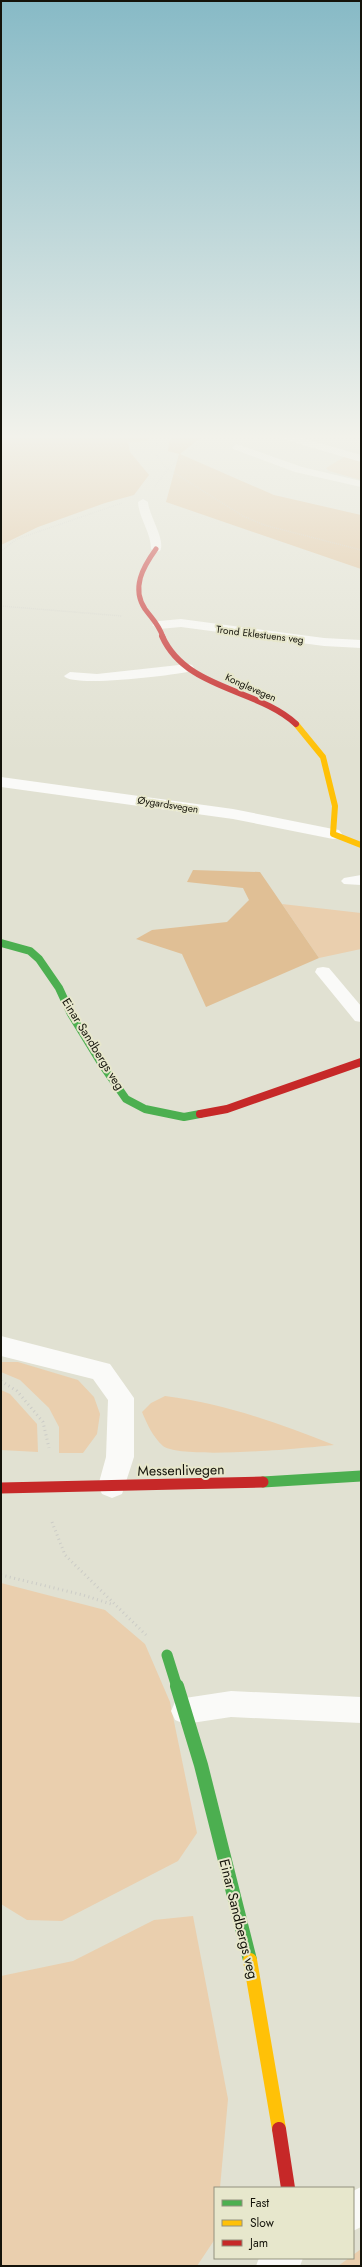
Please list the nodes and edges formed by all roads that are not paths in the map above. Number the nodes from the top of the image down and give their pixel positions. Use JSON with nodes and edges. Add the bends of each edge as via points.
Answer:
{"nodes":[{"id":1,"x":155,"y":541,"type":"edge"},
{"id":2,"x":156,"y":549,"type":"joint"},
{"id":3,"x":156,"y":621,"type":"junction"},
{"id":4,"x":361,"y":644,"type":"edge"},
{"id":5,"x":188,"y":668,"type":"junction"},
{"id":6,"x":70,"y":676,"type":"dead end"},
{"id":7,"x":1,"y":782,"type":"edge"},
{"id":8,"x":334,"y":834,"type":"junction"},
{"id":9,"x":361,"y":845,"type":"edge"},
{"id":10,"x":1,"y":943,"type":"edge"},
{"id":11,"x":323,"y":972,"type":"dead end"},
{"id":12,"x":361,"y":1017,"type":"edge"},
{"id":13,"x":361,"y":1062,"type":"edge"},
{"id":14,"x":1,"y":1346,"type":"edge"},
{"id":15,"x":361,"y":1476,"type":"edge"},
{"id":16,"x":112,"y":1486,"type":"junction"},
{"id":17,"x":1,"y":1488,"type":"edge"},
{"id":18,"x":167,"y":1655,"type":"road end"},
{"id":19,"x":361,"y":1710,"type":"edge"},
{"id":20,"x":185,"y":1711,"type":"junction"},
{"id":21,"x":288,"y":2187,"type":"edge"}],
"edges":[{"from":1,"to":2,"type":"lane"},
{"from":2,"to":3,"type":"street","name":"Konglevegen","via":[[141,572],[138,594],[143,606]]},
{"from":3,"to":4,"type":"street","name":"Trond Eklestuens veg","via":[[324,642]]},
{"from":3,"to":5,"type":"street","name":"Konglevegen","via":[[163,638]]},
{"from":5,"to":6,"type":"lane","via":[[96,678]]},
{"from":5,"to":8,"type":"street","name":"Konglevegen","via":[[291,718],[322,757],[335,806]]},
{"from":7,"to":8,"type":"street","name":"Øygardsvegen","via":[[233,814]]},
{"from":8,"to":9,"type":"street"},
{"from":10,"to":13,"type":"street","name":"Einar Sandbergs veg","via":[[30,951],[39,959],[59,988],[71,1014],[101,1063],[126,1099],[145,1109],[184,1117],[220,1111]]},
{"from":11,"to":12,"type":"lane"},
{"from":14,"to":16,"type":"street","via":[[101,1371],[121,1398],[120,1457]]},
{"from":15,"to":16,"type":"street","name":"Messenlivegen","via":[[270,1482]]},
{"from":16,"to":17,"type":"street","name":"Messenlivegen"},
{"from":18,"to":20,"type":"street","name":"Einar Sandbergs veg"},
{"from":19,"to":20,"type":"lane","via":[[231,1704]]},
{"from":20,"to":21,"type":"street","name":"Einar Sandbergs veg","via":[[201,1765],[254,1980]]}]}
